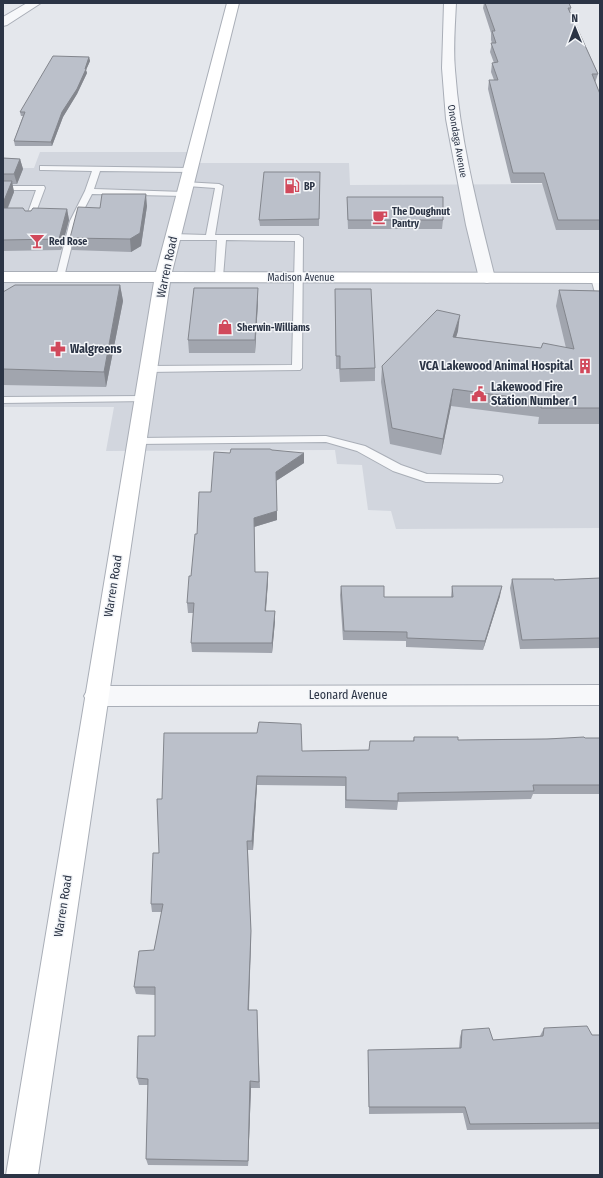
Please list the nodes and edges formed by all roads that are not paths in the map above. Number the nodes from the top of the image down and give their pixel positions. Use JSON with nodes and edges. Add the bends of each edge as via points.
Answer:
{"nodes":[{"id":1,"x":35,"y":3,"type":"edge"},
{"id":2,"x":233,"y":3,"type":"edge"},
{"id":3,"x":450,"y":3,"type":"edge"},
{"id":4,"x":3,"y":22,"type":"edge"},
{"id":5,"x":43,"y":168,"type":"dead end"},
{"id":6,"x":97,"y":169,"type":"junction"},
{"id":7,"x":190,"y":170,"type":"junction"},
{"id":8,"x":3,"y":188,"type":"edge"},
{"id":9,"x":186,"y":189,"type":"junction"},
{"id":10,"x":89,"y":191,"type":"junction"},
{"id":11,"x":30,"y":218,"type":"edge"},
{"id":12,"x":173,"y":237,"type":"junction"},
{"id":13,"x":210,"y":237,"type":"junction"},
{"id":14,"x":222,"y":237,"type":"junction"},
{"id":15,"x":3,"y":277,"type":"edge"},
{"id":16,"x":60,"y":277,"type":"junction"},
{"id":17,"x":163,"y":277,"type":"junction"},
{"id":18,"x":219,"y":277,"type":"junction"},
{"id":19,"x":300,"y":277,"type":"junction"},
{"id":20,"x":487,"y":278,"type":"junction"},
{"id":21,"x":598,"y":283,"type":"edge"},
{"id":22,"x":148,"y":369,"type":"junction"},
{"id":23,"x":143,"y":399,"type":"junction"},
{"id":24,"x":3,"y":400,"type":"edge"},
{"id":25,"x":137,"y":441,"type":"junction"},
{"id":26,"x":498,"y":478,"type":"dead end"},
{"id":27,"x":600,"y":694,"type":"edge"},
{"id":28,"x":96,"y":696,"type":"junction"},
{"id":29,"x":22,"y":1175,"type":"edge"}],
"edges":[{"from":1,"to":4,"type":"street"},
{"from":2,"to":7,"type":"main road","name":"Warren Road"},
{"from":3,"to":20,"type":"street","name":"Onondaga Avenue","via":[[448,68],[453,119]]},
{"from":5,"to":6,"type":"lane"},
{"from":6,"to":7,"type":"lane"},
{"from":6,"to":10,"type":"lane"},
{"from":7,"to":9,"type":"main road","name":"Warren Road"},
{"from":8,"to":11,"type":"lane","via":[[41,188]]},
{"from":9,"to":10,"type":"lane"},
{"from":9,"to":12,"type":"main road","name":"Warren Road"},
{"from":9,"to":13,"type":"lane","via":[[219,186]]},
{"from":10,"to":16,"type":"lane","via":[[74,221]]},
{"from":12,"to":13,"type":"lane"},
{"from":12,"to":17,"type":"main road","name":"Warren Road"},
{"from":13,"to":14,"type":"lane"},
{"from":14,"to":18,"type":"lane"},
{"from":14,"to":19,"type":"lane","via":[[299,238]]},
{"from":15,"to":16,"type":"main road","name":"Madison Avenue"},
{"from":16,"to":17,"type":"main road","name":"Madison Avenue"},
{"from":17,"to":18,"type":"main road","name":"Madison Avenue"},
{"from":17,"to":22,"type":"main road","name":"Warren Road"},
{"from":18,"to":19,"type":"main road","name":"Madison Avenue"},
{"from":19,"to":20,"type":"main road","name":"Madison Avenue"},
{"from":19,"to":22,"type":"lane","via":[[297,368]]},
{"from":20,"to":21,"type":"main road","name":"Madison Avenue"},
{"from":22,"to":23,"type":"main road","name":"Warren Road"},
{"from":23,"to":24,"type":"lane"},
{"from":23,"to":25,"type":"main road","name":"Warren Road"},
{"from":25,"to":26,"type":"lane","via":[[326,439],[361,448],[397,468],[426,478]]},
{"from":25,"to":28,"type":"main road","name":"Warren Road"},
{"from":27,"to":28,"type":"street","name":"Leonard Avenue"},
{"from":28,"to":29,"type":"main road","name":"Warren Road"}]}
